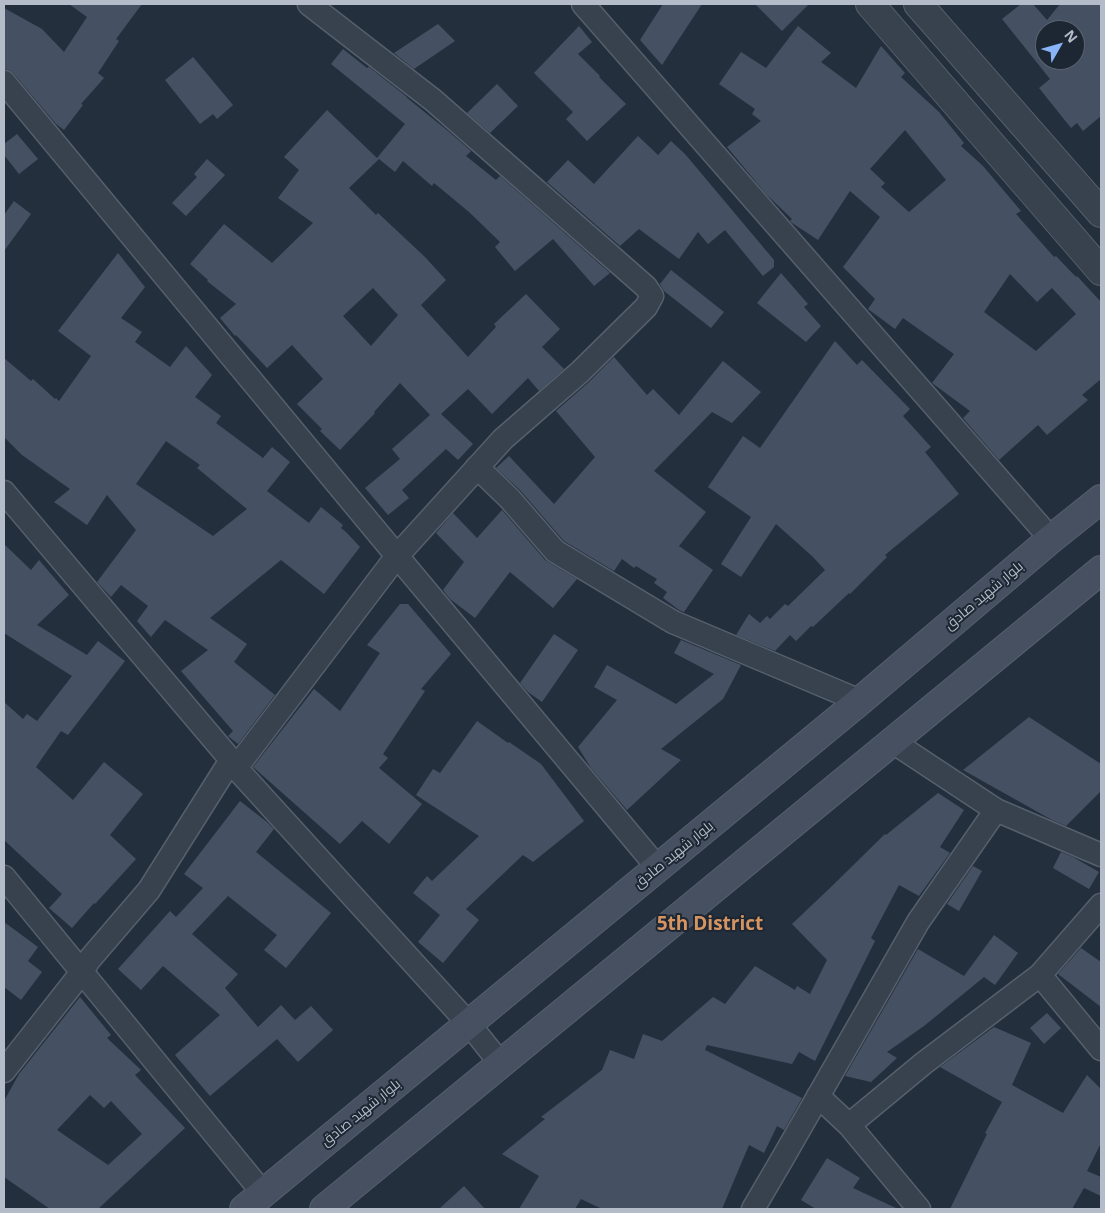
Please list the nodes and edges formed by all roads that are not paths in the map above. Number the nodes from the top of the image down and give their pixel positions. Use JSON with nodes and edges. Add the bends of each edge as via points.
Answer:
{"nodes":[{"id":1,"x":309,"y":4,"type":"edge"},
{"id":2,"x":583,"y":4,"type":"edge"},
{"id":3,"x":870,"y":4,"type":"edge"},
{"id":4,"x":918,"y":4,"type":"edge"},
{"id":5,"x":4,"y":82,"type":"edge"},
{"id":6,"x":1101,"y":213,"type":"edge"},
{"id":7,"x":1101,"y":271,"type":"edge"},
{"id":8,"x":477,"y":467,"type":"junction"},
{"id":9,"x":4,"y":492,"type":"edge"},
{"id":10,"x":1101,"y":499,"type":"edge"},
{"id":11,"x":1051,"y":539,"type":"junction"},
{"id":12,"x":397,"y":556,"type":"junction"},
{"id":13,"x":1101,"y":570,"type":"edge"},
{"id":14,"x":860,"y":701,"type":"junction"},
{"id":15,"x":893,"y":742,"type":"junction"},
{"id":16,"x":234,"y":764,"type":"junction"},
{"id":17,"x":996,"y":810,"type":"junction"},
{"id":18,"x":1101,"y":855,"type":"edge"},
{"id":19,"x":658,"y":868,"type":"junction"},
{"id":20,"x":4,"y":877,"type":"edge"},
{"id":21,"x":1101,"y":905,"type":"edge"},
{"id":22,"x":82,"y":972,"type":"junction"},
{"id":23,"x":1040,"y":975,"type":"junction"},
{"id":24,"x":469,"y":1024,"type":"junction"},
{"id":25,"x":1101,"y":1049,"type":"edge"},
{"id":26,"x":501,"y":1064,"type":"junction"},
{"id":27,"x":4,"y":1071,"type":"edge"},
{"id":28,"x":818,"y":1096,"type":"junction"},
{"id":29,"x":849,"y":1125,"type":"junction"},
{"id":30,"x":254,"y":1201,"type":"edge"},
{"id":31,"x":324,"y":1209,"type":"edge"},
{"id":32,"x":753,"y":1209,"type":"edge"},
{"id":33,"x":919,"y":1209,"type":"edge"}],
"edges":[{"from":1,"to":8,"type":"street","via":[[433,100],[646,287],[652,296],[646,307],[580,372],[503,439]]},
{"from":2,"to":11,"type":"street"},
{"from":3,"to":7,"type":"street"},
{"from":4,"to":6,"type":"street"},
{"from":5,"to":12,"type":"street"},
{"from":8,"to":12,"type":"street"},
{"from":8,"to":14,"type":"street","via":[[510,498],[556,551],[673,622]]},
{"from":9,"to":16,"type":"street"},
{"from":10,"to":11,"type":"main road","name":"بلوار شهید صادق"},
{"from":11,"to":14,"type":"main road","name":"بلوار شهید صادق"},
{"from":12,"to":16,"type":"street"},
{"from":12,"to":19,"type":"street"},
{"from":13,"to":15,"type":"main road"},
{"from":14,"to":19,"type":"main road","name":"بلوار شهید صادق"},
{"from":15,"to":17,"type":"street"},
{"from":15,"to":26,"type":"main road"},
{"from":16,"to":22,"type":"street","via":[[149,890]]},
{"from":16,"to":24,"type":"street"},
{"from":17,"to":18,"type":"street"},
{"from":17,"to":28,"type":"street","via":[[918,922]]},
{"from":19,"to":24,"type":"main road","name":"بلوار شهید صادق"},
{"from":20,"to":22,"type":"street"},
{"from":21,"to":23,"type":"street"},
{"from":22,"to":27,"type":"street"},
{"from":22,"to":30,"type":"street"},
{"from":23,"to":25,"type":"street"},
{"from":23,"to":29,"type":"street"},
{"from":24,"to":26,"type":"street"},
{"from":24,"to":30,"type":"main road","name":"بلوار شهید صادق"},
{"from":26,"to":31,"type":"main road"},
{"from":28,"to":29,"type":"street"},
{"from":28,"to":32,"type":"street"},
{"from":29,"to":33,"type":"street"}]}
